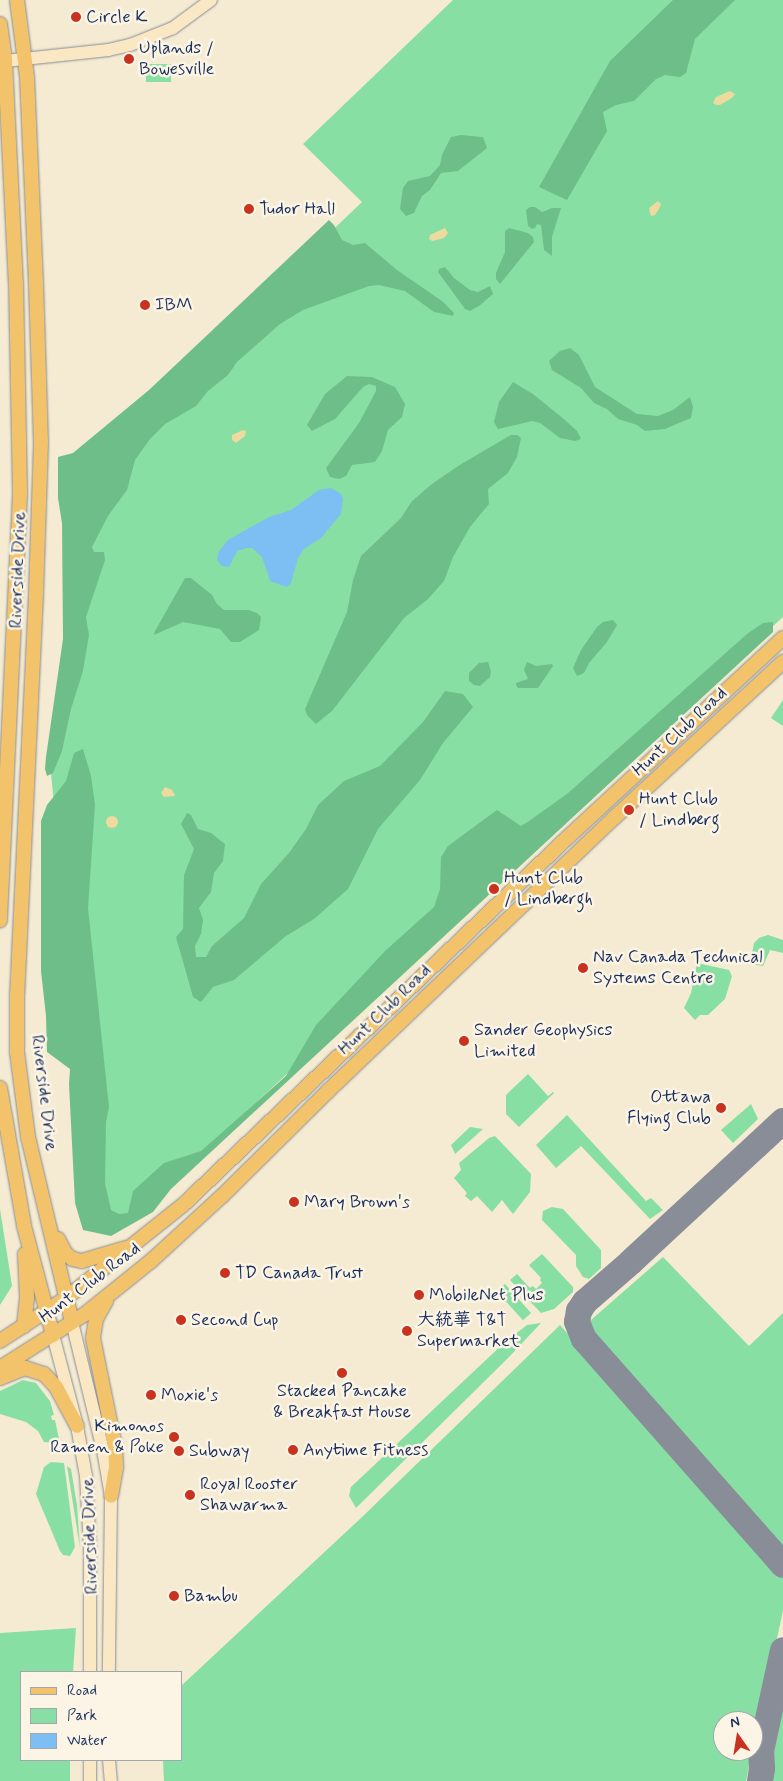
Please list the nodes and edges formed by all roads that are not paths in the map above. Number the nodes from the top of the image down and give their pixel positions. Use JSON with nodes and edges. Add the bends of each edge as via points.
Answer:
{"nodes":[{"id":1,"x":17,"y":0,"type":"edge"},
{"id":2,"x":211,"y":0,"type":"edge"},
{"id":3,"x":0,"y":24,"type":"edge"},
{"id":4,"x":25,"y":58,"type":"junction"},
{"id":5,"x":4,"y":61,"type":"junction"},
{"id":6,"x":783,"y":638,"type":"edge"},
{"id":7,"x":783,"y":662,"type":"edge"},
{"id":8,"x":0,"y":921,"type":"edge"},
{"id":9,"x":0,"y":1088,"type":"edge"},
{"id":10,"x":300,"y":1094,"type":"junction"},
{"id":11,"x":312,"y":1106,"type":"junction"},
{"id":12,"x":46,"y":1210,"type":"junction"},
{"id":13,"x":24,"y":1226,"type":"junction"},
{"id":14,"x":134,"y":1245,"type":"junction"},
{"id":15,"x":111,"y":1294,"type":"junction"},
{"id":16,"x":66,"y":1298,"type":"junction"},
{"id":17,"x":46,"y":1312,"type":"junction"},
{"id":18,"x":72,"y":1322,"type":"junction"},
{"id":19,"x":24,"y":1326,"type":"junction"},
{"id":20,"x":53,"y":1335,"type":"junction"},
{"id":21,"x":0,"y":1341,"type":"edge"},
{"id":22,"x":0,"y":1368,"type":"edge"},
{"id":23,"x":0,"y":1378,"type":"edge"},
{"id":24,"x":77,"y":1426,"type":"junction"},
{"id":25,"x":111,"y":1496,"type":"junction"},
{"id":26,"x":112,"y":1567,"type":"junction"},
{"id":27,"x":90,"y":1568,"type":"junction"},
{"id":28,"x":90,"y":1671,"type":"edge"},
{"id":29,"x":109,"y":1671,"type":"edge"},
{"id":30,"x":90,"y":1761,"type":"edge"},
{"id":31,"x":109,"y":1761,"type":"edge"},
{"id":32,"x":90,"y":1781,"type":"edge"},
{"id":33,"x":110,"y":1781,"type":"edge"}],
"edges":[{"from":1,"to":4,"type":"main road","name":"Riverside Drive"},
{"from":2,"to":4,"type":"main road","via":[[173,28],[130,46]]},
{"from":3,"to":5,"type":"main road","name":"Riverside Drive"},
{"from":4,"to":5,"type":"main road"},
{"from":4,"to":12,"type":"main road","name":"Riverside Drive","via":[[40,443],[36,595],[16,994],[17,1052],[28,1137]]},
{"from":5,"to":8,"type":"main road","name":"Riverside Drive","via":[[16,282],[20,494]]},
{"from":6,"to":10,"type":"main road","name":"Hunt Club Road","via":[[566,839]]},
{"from":7,"to":11,"type":"main road","name":"Hunt Club Road"},
{"from":9,"to":13,"type":"main road","name":"Riverside Drive"},
{"from":10,"to":11,"type":"main road"},
{"from":10,"to":14,"type":"main road","name":"Hunt Club Road"},
{"from":11,"to":15,"type":"main road","name":"Hunt Club Road","via":[[222,1196]]},
{"from":12,"to":14,"type":"main road","via":[[59,1242],[72,1260],[95,1258]]},
{"from":12,"to":16,"type":"main road","name":"Riverside Drive"},
{"from":13,"to":17,"type":"main road","name":"Riverside Drive"},
{"from":13,"to":19,"type":"main road","via":[[27,1297]]},
{"from":14,"to":16,"type":"main road","name":"Hunt Club Road"},
{"from":15,"to":18,"type":"main road","name":"Hunt Club Road"},
{"from":15,"to":25,"type":"main road","via":[[96,1319],[93,1338],[115,1446],[116,1468]]},
{"from":16,"to":17,"type":"main road","name":"Hunt Club Road"},
{"from":16,"to":18,"type":"main road","name":"Riverside Drive"},
{"from":17,"to":19,"type":"main road","name":"Hunt Club Road"},
{"from":17,"to":20,"type":"main road","name":"Riverside Drive"},
{"from":18,"to":20,"type":"main road","name":"Hunt Club Road"},
{"from":18,"to":25,"type":"main road","name":"Riverside Drive"},
{"from":19,"to":21,"type":"main road","name":"Hunt Club Road"},
{"from":20,"to":22,"type":"main road","name":"Hunt Club Road"},
{"from":20,"to":24,"type":"main road","name":"Riverside Drive"},
{"from":23,"to":24,"type":"main road","via":[[25,1368],[44,1374],[56,1387]]},
{"from":24,"to":27,"type":"main road","name":"Riverside Drive","via":[[88,1498]]},
{"from":25,"to":26,"type":"main road","name":"Riverside Drive"},
{"from":26,"to":27,"type":"main road"},
{"from":26,"to":29,"type":"main road","name":"Riverside Drive"},
{"from":27,"to":28,"type":"main road","name":"Riverside Drive"},
{"from":30,"to":32,"type":"main road"},
{"from":31,"to":33,"type":"main road"}]}
